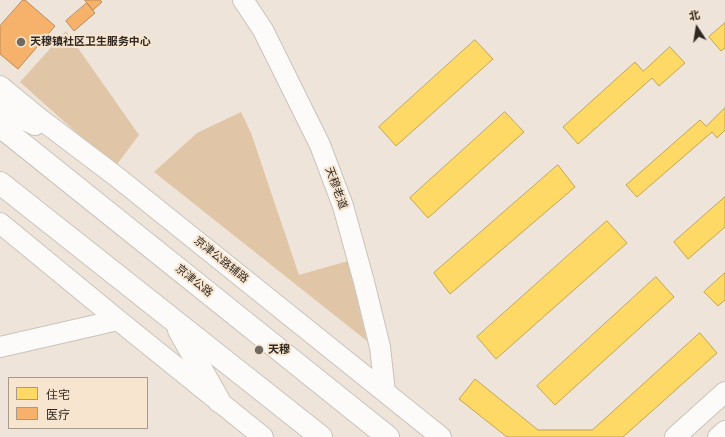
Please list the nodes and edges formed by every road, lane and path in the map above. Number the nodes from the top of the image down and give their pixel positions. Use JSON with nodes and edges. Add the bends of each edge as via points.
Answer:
{"nodes":[{"id":1,"x":243,"y":0,"type":"edge"},
{"id":2,"x":0,"y":86,"type":"edge"},
{"id":3,"x":0,"y":110,"type":"edge"},
{"id":4,"x":0,"y":126,"type":"edge"},
{"id":5,"x":84,"y":152,"type":"junction"},
{"id":6,"x":0,"y":183,"type":"edge"},
{"id":7,"x":0,"y":223,"type":"edge"},
{"id":8,"x":118,"y":320,"type":"junction"},
{"id":9,"x":174,"y":321,"type":"junction"},
{"id":10,"x":0,"y":346,"type":"edge"},
{"id":11,"x":385,"y":392,"type":"junction"},
{"id":12,"x":725,"y":392,"type":"edge"},
{"id":13,"x":219,"y":401,"type":"junction"},
{"id":14,"x":725,"y":431,"type":"edge"},
{"id":15,"x":263,"y":437,"type":"edge"},
{"id":16,"x":321,"y":437,"type":"edge"},
{"id":17,"x":388,"y":437,"type":"edge"},
{"id":18,"x":441,"y":437,"type":"edge"},
{"id":19,"x":675,"y":437,"type":"edge"},
{"id":20,"x":718,"y":437,"type":"edge"}],
"edges":[{"from":1,"to":11,"type":"street","name":"天穆老道","via":[[263,30],[320,145],[343,206],[380,347]]},
{"from":2,"to":5,"type":"street","name":"京津公路辅路"},
{"from":3,"to":5,"type":"street","via":[[48,131]]},
{"from":4,"to":17,"type":"highway","name":"京津公路"},
{"from":5,"to":11,"type":"street","name":"京津公路辅路"},
{"from":6,"to":9,"type":"highway"},
{"from":7,"to":8,"type":"street"},
{"from":8,"to":10,"type":"street"},
{"from":8,"to":13,"type":"street"},
{"from":9,"to":13,"type":"highway"},
{"from":9,"to":16,"type":"highway"},
{"from":11,"to":18,"type":"street","name":"京津公路辅路"},
{"from":12,"to":19,"type":"street"},
{"from":13,"to":15,"type":"street"},
{"from":14,"to":20,"type":"street"}]}
